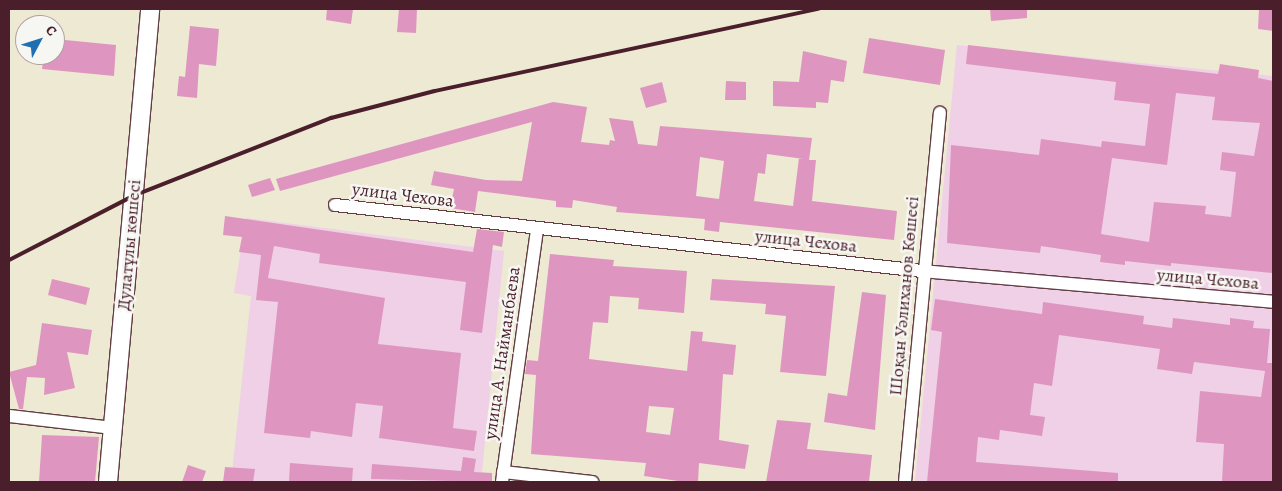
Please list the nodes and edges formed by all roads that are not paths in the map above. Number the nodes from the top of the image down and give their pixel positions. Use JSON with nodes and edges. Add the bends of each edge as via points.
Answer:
{"nodes":[{"id":1,"x":150,"y":9,"type":"edge"},
{"id":2,"x":940,"y":114,"type":"dead end"},
{"id":3,"x":335,"y":205,"type":"dead end"},
{"id":4,"x":537,"y":229,"type":"junction"},
{"id":5,"x":922,"y":271,"type":"junction"},
{"id":6,"x":1273,"y":302,"type":"edge"},
{"id":7,"x":9,"y":416,"type":"edge"},
{"id":8,"x":113,"y":428,"type":"junction"},
{"id":9,"x":503,"y":477,"type":"edge"},
{"id":10,"x":108,"y":482,"type":"edge"},
{"id":11,"x":592,"y":482,"type":"edge"},
{"id":12,"x":905,"y":482,"type":"edge"}],
"edges":[{"from":1,"to":8,"type":"street","name":"Дулатұлы көшесі"},
{"from":2,"to":5,"type":"street","name":"Шоқан Уәлиханов Көшесі"},
{"from":3,"to":4,"type":"street","name":"улица Чехова"},
{"from":4,"to":5,"type":"street","name":"улица Чехова"},
{"from":4,"to":9,"type":"street","name":"улица А. Найманбаева"},
{"from":5,"to":6,"type":"street","name":"улица Чехова"},
{"from":5,"to":12,"type":"street","name":"Шоқан Уәлиханов Көшесі"},
{"from":7,"to":8,"type":"street"},
{"from":8,"to":10,"type":"street","name":"Дулатұлы көшесі"},
{"from":9,"to":11,"type":"street"}]}
